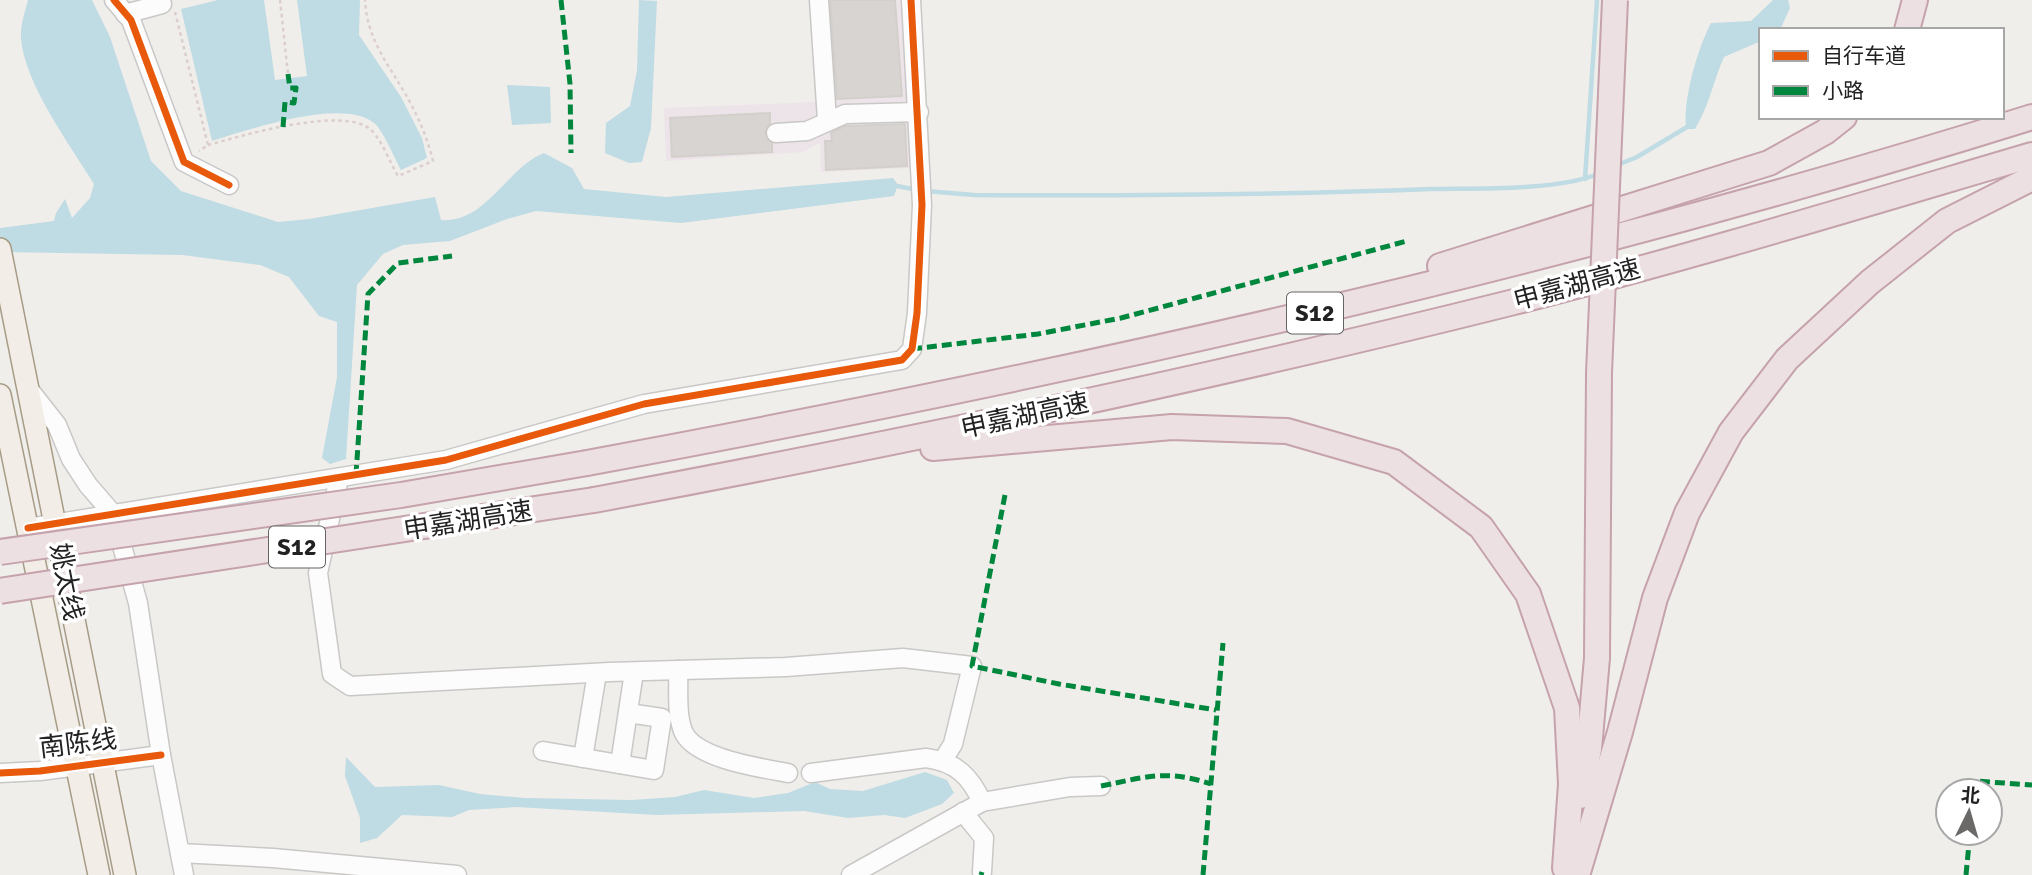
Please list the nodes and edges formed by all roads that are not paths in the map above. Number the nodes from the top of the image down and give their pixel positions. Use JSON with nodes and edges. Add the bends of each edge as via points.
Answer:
{"nodes":[{"id":1,"x":819,"y":0,"type":"edge"},
{"id":2,"x":911,"y":0,"type":"edge"},
{"id":3,"x":1615,"y":0,"type":"edge"},
{"id":4,"x":1627,"y":0,"type":"edge"},
{"id":5,"x":1915,"y":0,"type":"edge"},
{"id":6,"x":167,"y":3,"type":"road end"},
{"id":7,"x":119,"y":7,"type":"edge"},
{"id":8,"x":1908,"y":28,"type":"edge"},
{"id":9,"x":919,"y":112,"type":"junction"},
{"id":10,"x":2032,"y":117,"type":"edge"},
{"id":11,"x":1841,"y":119,"type":"edge"},
{"id":12,"x":827,"y":120,"type":"junction"},
{"id":13,"x":776,"y":133,"type":"dead end"},
{"id":14,"x":2032,"y":155,"type":"edge"},
{"id":15,"x":2032,"y":178,"type":"edge"},
{"id":16,"x":229,"y":185,"type":"dead end"},
{"id":17,"x":2,"y":257,"type":"edge"},
{"id":18,"x":1228,"y":334,"type":"junction"},
{"id":19,"x":27,"y":386,"type":"junction"},
{"id":20,"x":0,"y":395,"type":"edge"},
{"id":21,"x":814,"y":459,"type":"junction"},
{"id":22,"x":339,"y":478,"type":"junction"},
{"id":23,"x":113,"y":514,"type":"junction"},
{"id":24,"x":54,"y":524,"type":"junction"},
{"id":25,"x":28,"y":528,"type":"junction"},
{"id":26,"x":0,"y":552,"type":"edge"},
{"id":27,"x":0,"y":590,"type":"edge"},
{"id":28,"x":1602,"y":658,"type":"junction"},
{"id":29,"x":678,"y":670,"type":"junction"},
{"id":30,"x":634,"y":672,"type":"junction"},
{"id":31,"x":597,"y":673,"type":"junction"},
{"id":32,"x":628,"y":713,"type":"junction"},
{"id":33,"x":543,"y":751,"type":"dead end"},
{"id":34,"x":161,"y":755,"type":"junction"},
{"id":35,"x":583,"y":758,"type":"junction"},
{"id":36,"x":943,"y":760,"type":"junction"},
{"id":37,"x":102,"y":763,"type":"junction"},
{"id":38,"x":620,"y":764,"type":"junction"},
{"id":39,"x":77,"y":766,"type":"junction"},
{"id":40,"x":0,"y":773,"type":"edge"},
{"id":41,"x":788,"y":773,"type":"dead end"},
{"id":42,"x":811,"y":773,"type":"dead end"},
{"id":43,"x":1101,"y":786,"type":"dead end"},
{"id":44,"x":982,"y":802,"type":"junction"},
{"id":45,"x":963,"y":812,"type":"junction"},
{"id":46,"x":180,"y":853,"type":"junction"},
{"id":47,"x":982,"y":872,"type":"dead end"},
{"id":48,"x":1571,"y":873,"type":"edge"},
{"id":49,"x":99,"y":875,"type":"edge"},
{"id":50,"x":124,"y":875,"type":"edge"},
{"id":51,"x":184,"y":875,"type":"edge"},
{"id":52,"x":457,"y":875,"type":"edge"},
{"id":53,"x":850,"y":875,"type":"edge"}],
"edges":[{"from":1,"to":12,"type":"street"},
{"from":2,"to":9,"type":"street"},
{"from":3,"to":28,"type":"highway","bridge":true,"via":[[1599,373]]},
{"from":4,"to":28,"type":"highway"},
{"from":5,"to":8,"type":"highway"},
{"from":6,"to":7,"type":"street"},
{"from":7,"to":16,"type":"street","via":[[131,20],[184,162]]},
{"from":9,"to":12,"type":"street","via":[[845,114]]},
{"from":9,"to":22,"type":"street","via":[[922,205],[917,313],[912,349],[902,360],[644,404],[484,451]]},
{"from":10,"to":18,"type":"highway","name":"申嘉湖高速","number":"S12","via":[[1577,246]]},
{"from":11,"to":18,"type":"highway","via":[[1769,163]]},
{"from":12,"to":13,"type":"street","via":[[807,131]]},
{"from":14,"to":21,"type":"highway","name":"申嘉湖高速","number":"S12","via":[[1512,302],[1083,404]]},
{"from":15,"to":48,"type":"highway","via":[[1947,221],[1870,282],[1787,359],[1731,432],[1688,513],[1655,598],[1620,732]]},
{"from":17,"to":19,"type":"main road","name":"姚太线"},
{"from":18,"to":26,"type":"highway","name":"申嘉湖高速","number":"S12","bridge":true,"via":[[587,463],[387,497]]},
{"from":19,"to":23,"type":"street","via":[[57,425],[88,485]]},
{"from":19,"to":24,"type":"main road","name":"姚太线"},
{"from":20,"to":25,"type":"main road","name":"姚太线"},
{"from":21,"to":27,"type":"highway","name":"申嘉湖高速","number":"S12","bridge":true,"via":[[594,500]]},
{"from":21,"to":48,"type":"highway","via":[[1172,427],[1287,431],[1394,462],[1481,527],[1528,594],[1567,708]]},
{"from":22,"to":23,"type":"street"},
{"from":22,"to":31,"type":"street","via":[[318,573],[332,674],[339,681],[350,686]]},
{"from":23,"to":24,"type":"street"},
{"from":23,"to":34,"type":"street","via":[[138,603]]},
{"from":24,"to":25,"type":"street"},
{"from":24,"to":37,"type":"main road","name":"姚太线"},
{"from":25,"to":39,"type":"main road","name":"姚太线"},
{"from":28,"to":48,"type":"highway","via":[[1604,713]]},
{"from":29,"to":30,"type":"street"},
{"from":29,"to":36,"type":"street","via":[[903,658],[972,666],[953,744]]},
{"from":29,"to":41,"type":"street","via":[[683,730],[691,742],[735,763]]},
{"from":30,"to":31,"type":"street"},
{"from":30,"to":32,"type":"street"},
{"from":31,"to":35,"type":"street"},
{"from":32,"to":38,"type":"street"},
{"from":32,"to":38,"type":"street","via":[[662,718],[654,770]]},
{"from":33,"to":35,"type":"street"},
{"from":34,"to":37,"type":"street","name":"南陈线"},
{"from":34,"to":46,"type":"street"},
{"from":35,"to":38,"type":"street"},
{"from":36,"to":42,"type":"street","via":[[926,758]]},
{"from":36,"to":44,"type":"street","via":[[971,779]]},
{"from":37,"to":39,"type":"street","name":"南陈线"},
{"from":37,"to":50,"type":"main road","name":"姚太线"},
{"from":39,"to":40,"type":"street","name":"南陈线"},
{"from":39,"to":49,"type":"main road","name":"姚太线"},
{"from":43,"to":44,"type":"street"},
{"from":44,"to":45,"type":"street"},
{"from":45,"to":47,"type":"street","via":[[984,838]]},
{"from":45,"to":53,"type":"street"},
{"from":46,"to":51,"type":"street"},
{"from":46,"to":52,"type":"street"}]}
